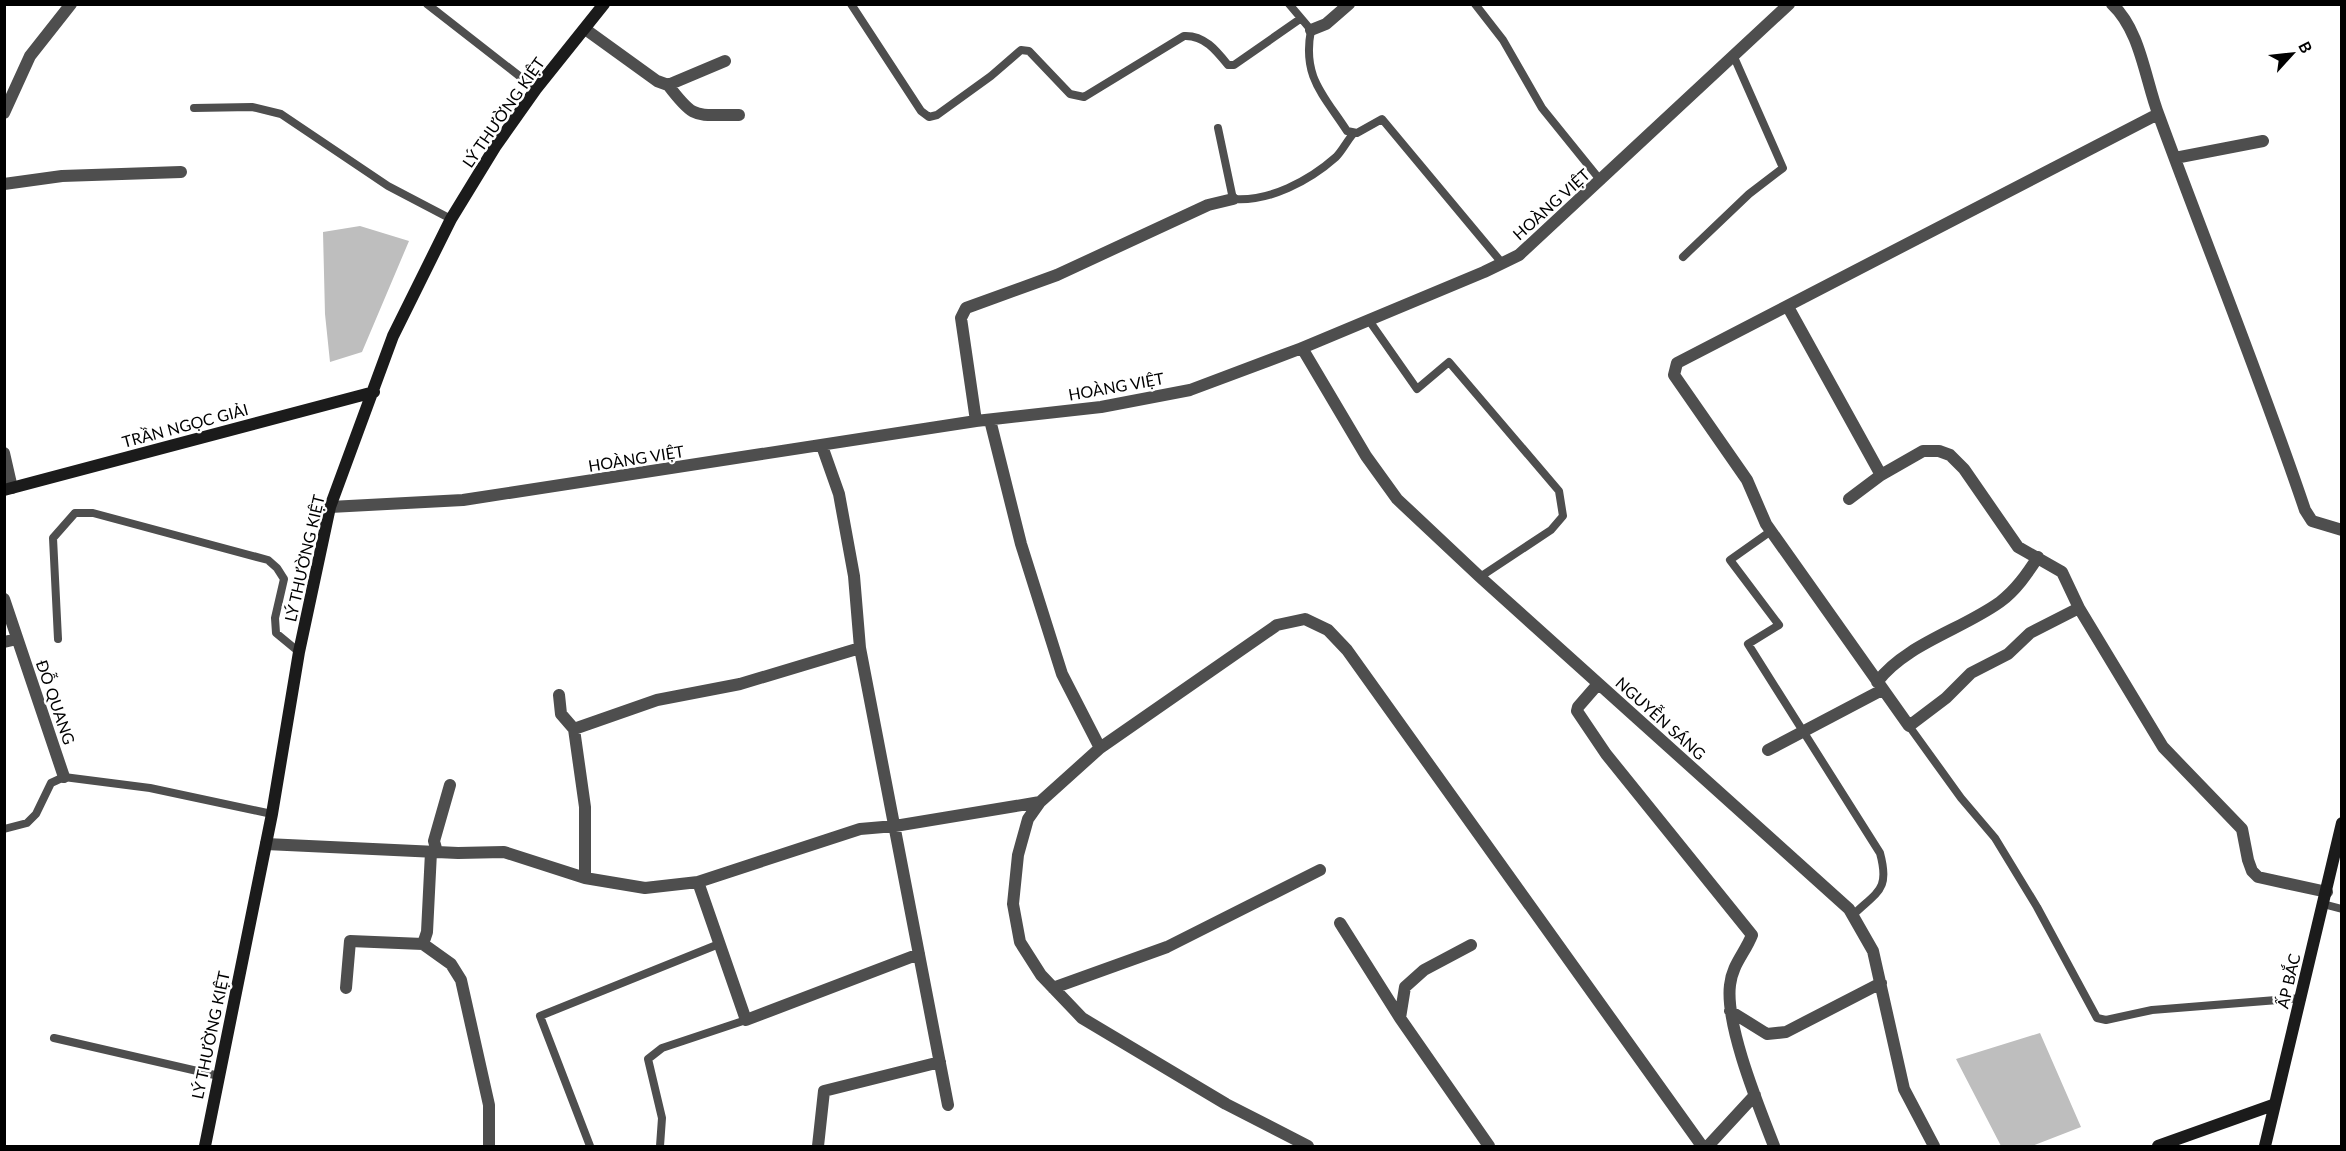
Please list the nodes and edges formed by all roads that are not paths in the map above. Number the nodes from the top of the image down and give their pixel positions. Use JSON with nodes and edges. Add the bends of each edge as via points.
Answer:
{"nodes":[{"id":1,"x":71,"y":4,"type":"edge"},
{"id":2,"x":427,"y":4,"type":"edge"},
{"id":3,"x":604,"y":4,"type":"edge"},
{"id":4,"x":850,"y":4,"type":"edge"},
{"id":5,"x":1289,"y":4,"type":"edge"},
{"id":6,"x":1350,"y":4,"type":"edge"},
{"id":7,"x":1475,"y":4,"type":"edge"},
{"id":8,"x":1789,"y":4,"type":"edge"},
{"id":9,"x":2117,"y":6,"type":"edge"},
{"id":10,"x":1300,"y":19,"type":"junction"},
{"id":11,"x":585,"y":28,"type":"junction"},
{"id":12,"x":1311,"y":30,"type":"junction"},
{"id":13,"x":1734,"y":57,"type":"junction"},
{"id":14,"x":725,"y":61,"type":"dead end"},
{"id":15,"x":668,"y":85,"type":"junction"},
{"id":16,"x":536,"y":89,"type":"junction"},
{"id":17,"x":194,"y":108,"type":"dead end"},
{"id":18,"x":4,"y":113,"type":"edge"},
{"id":19,"x":2158,"y":114,"type":"junction"},
{"id":20,"x":739,"y":115,"type":"dead end"},
{"id":21,"x":1218,"y":128,"type":"dead end"},
{"id":22,"x":1353,"y":134,"type":"junction"},
{"id":23,"x":2263,"y":141,"type":"dead end"},
{"id":24,"x":2175,"y":158,"type":"junction"},
{"id":25,"x":181,"y":172,"type":"dead end"},
{"id":26,"x":1600,"y":181,"type":"junction"},
{"id":27,"x":4,"y":184,"type":"edge"},
{"id":28,"x":1233,"y":199,"type":"junction"},
{"id":29,"x":451,"y":219,"type":"junction"},
{"id":30,"x":1683,"y":257,"type":"dead end"},
{"id":31,"x":1502,"y":263,"type":"junction"},
{"id":32,"x":1788,"y":307,"type":"junction"},
{"id":33,"x":1368,"y":320,"type":"junction"},
{"id":34,"x":1302,"y":348,"type":"junction"},
{"id":35,"x":374,"y":392,"type":"junction"},
{"id":36,"x":990,"y":420,"type":"junction"},
{"id":37,"x":976,"y":421,"type":"junction"},
{"id":38,"x":822,"y":446,"type":"junction"},
{"id":39,"x":4,"y":453,"type":"edge"},
{"id":40,"x":1881,"y":475,"type":"junction"},
{"id":41,"x":8,"y":489,"type":"edge"},
{"id":42,"x":1849,"y":499,"type":"dead end"},
{"id":43,"x":330,"y":507,"type":"junction"},
{"id":44,"x":2342,"y":530,"type":"edge"},
{"id":45,"x":1771,"y":531,"type":"junction"},
{"id":46,"x":2038,"y":557,"type":"junction"},
{"id":47,"x":1480,"y":577,"type":"junction"},
{"id":48,"x":4,"y":598,"type":"edge"},
{"id":49,"x":2079,"y":608,"type":"junction"},
{"id":50,"x":17,"y":639,"type":"junction"},
{"id":51,"x":58,"y":639,"type":"dead end"},
{"id":52,"x":4,"y":642,"type":"edge"},
{"id":53,"x":860,"y":648,"type":"junction"},
{"id":54,"x":299,"y":652,"type":"junction"},
{"id":55,"x":1598,"y":684,"type":"junction"},
{"id":56,"x":1880,"y":686,"type":"junction"},
{"id":57,"x":559,"y":695,"type":"dead end"},
{"id":58,"x":1909,"y":726,"type":"junction"},
{"id":59,"x":574,"y":729,"type":"junction"},
{"id":60,"x":1803,"y":731,"type":"junction"},
{"id":61,"x":1101,"y":748,"type":"junction"},
{"id":62,"x":1768,"y":750,"type":"dead end"},
{"id":63,"x":64,"y":777,"type":"junction"},
{"id":64,"x":450,"y":785,"type":"dead end"},
{"id":65,"x":1040,"y":802,"type":"junction"},
{"id":66,"x":272,"y":814,"type":"junction"},
{"id":67,"x":2342,"y":823,"type":"edge"},
{"id":68,"x":895,"y":826,"type":"junction"},
{"id":69,"x":4,"y":830,"type":"edge"},
{"id":70,"x":266,"y":844,"type":"junction"},
{"id":71,"x":434,"y":852,"type":"junction"},
{"id":72,"x":1320,"y":870,"type":"dead end"},
{"id":73,"x":585,"y":879,"type":"junction"},
{"id":74,"x":698,"y":882,"type":"junction"},
{"id":75,"x":2325,"y":898,"type":"junction"},
{"id":76,"x":2342,"y":909,"type":"edge"},
{"id":77,"x":1853,"y":915,"type":"junction"},
{"id":78,"x":1340,"y":923,"type":"dead end"},
{"id":79,"x":423,"y":944,"type":"junction"},
{"id":80,"x":719,"y":944,"type":"junction"},
{"id":81,"x":1471,"y":945,"type":"dead end"},
{"id":82,"x":919,"y":954,"type":"junction"},
{"id":83,"x":1881,"y":983,"type":"junction"},
{"id":84,"x":346,"y":988,"type":"dead end"},
{"id":85,"x":1053,"y":988,"type":"junction"},
{"id":86,"x":2302,"y":998,"type":"junction"},
{"id":87,"x":1730,"y":1011,"type":"junction"},
{"id":88,"x":1400,"y":1018,"type":"junction"},
{"id":89,"x":746,"y":1020,"type":"junction"},
{"id":90,"x":54,"y":1038,"type":"dead end"},
{"id":91,"x":940,"y":1062,"type":"junction"},
{"id":92,"x":219,"y":1076,"type":"junction"},
{"id":93,"x":1755,"y":1095,"type":"junction"},
{"id":94,"x":948,"y":1105,"type":"dead end"},
{"id":95,"x":2273,"y":1105,"type":"junction"},
{"id":96,"x":205,"y":1146,"type":"edge"},
{"id":97,"x":489,"y":1146,"type":"edge"},
{"id":98,"x":590,"y":1146,"type":"edge"},
{"id":99,"x":660,"y":1146,"type":"edge"},
{"id":100,"x":818,"y":1146,"type":"edge"},
{"id":101,"x":1308,"y":1146,"type":"edge"},
{"id":102,"x":1489,"y":1146,"type":"edge"},
{"id":103,"x":1702,"y":1146,"type":"edge"},
{"id":104,"x":1708,"y":1146,"type":"edge"},
{"id":105,"x":1774,"y":1146,"type":"edge"},
{"id":106,"x":1934,"y":1146,"type":"edge"},
{"id":107,"x":2158,"y":1146,"type":"edge"},
{"id":108,"x":2265,"y":1146,"type":"edge"}],
"edges":[{"from":1,"to":18,"type":"street","via":[[30,56]]},
{"from":2,"to":16,"type":"lane"},
{"from":3,"to":11,"type":"street","name":"LÝ THƯỜNG KIỆT"},
{"from":4,"to":10,"type":"lane","via":[[921,111],[929,117],[991,76],[1021,50],[1029,51],[1071,94],[1084,97],[1184,36],[1194,35],[1205,41],[1228,65],[1234,65]]},
{"from":5,"to":10,"type":"lane"},
{"from":6,"to":12,"type":"street","via":[[1326,24]]},
{"from":7,"to":26,"type":"lane","via":[[1503,40],[1542,108]]},
{"from":8,"to":13,"type":"street","name":"HOÀNG VIỆT"},
{"from":9,"to":19,"type":"street","via":[[2127,19]]},
{"from":10,"to":12,"type":"lane"},
{"from":11,"to":15,"type":"street"},
{"from":11,"to":16,"type":"street","name":"LÝ THƯỜNG KIỆT"},
{"from":12,"to":22,"type":"lane","via":[[1307,58],[1312,77],[1347,131]]},
{"from":13,"to":26,"type":"street","name":"HOÀNG VIỆT"},
{"from":13,"to":30,"type":"lane","via":[[1783,168],[1749,194]]},
{"from":14,"to":15,"type":"street"},
{"from":15,"to":20,"type":"street","via":[[687,110],[695,114]]},
{"from":16,"to":29,"type":"street","name":"LÝ THƯỜNG KIỆT"},
{"from":17,"to":29,"type":"lane","via":[[252,107],[281,114],[388,186]]},
{"from":19,"to":24,"type":"street"},
{"from":19,"to":32,"type":"street"},
{"from":21,"to":28,"type":"lane"},
{"from":22,"to":28,"type":"lane","via":[[1337,156],[1290,187],[1252,200]]},
{"from":22,"to":31,"type":"lane","via":[[1376,120],[1388,124],[1416,163]]},
{"from":23,"to":24,"type":"street"},
{"from":24,"to":44,"type":"street","via":[[2305,510],[2312,522]]},
{"from":25,"to":27,"type":"street","via":[[62,176]]},
{"from":26,"to":31,"type":"street","name":"HOÀNG VIỆT","via":[[1519,255]]},
{"from":28,"to":37,"type":"street","via":[[1208,205],[1057,275],[966,308],[961,318]]},
{"from":29,"to":35,"type":"street","name":"LÝ THƯỜNG KIỆT","via":[[393,336]]},
{"from":31,"to":33,"type":"street","name":"HOÀNG VIỆT"},
{"from":32,"to":40,"type":"street"},
{"from":32,"to":45,"type":"street","via":[[1674,368],[1674,375],[1747,480]]},
{"from":33,"to":34,"type":"street","name":"HOÀNG VIỆT"},
{"from":33,"to":47,"type":"lane","via":[[1417,389],[1449,362],[1559,491],[1563,516],[1551,530]]},
{"from":34,"to":36,"type":"street","name":"HOÀNG VIỆT","via":[[1190,390],[1101,407]]},
{"from":34,"to":47,"type":"street","name":"NGUYỄN SÁNG","via":[[1366,456],[1397,499]]},
{"from":35,"to":41,"type":"street","name":"TRẦN NGỌC GIẢI"},
{"from":35,"to":43,"type":"street","name":"LÝ THƯỜNG KIỆT"},
{"from":36,"to":37,"type":"street","name":"HOÀNG VIỆT"},
{"from":36,"to":61,"type":"street","via":[[1022,544],[1062,674]]},
{"from":37,"to":38,"type":"street","name":"HOÀNG VIỆT"},
{"from":38,"to":43,"type":"street","name":"HOÀNG VIỆT","via":[[463,500]]},
{"from":38,"to":53,"type":"street","via":[[839,494],[854,576]]},
{"from":39,"to":41,"type":"street"},
{"from":40,"to":42,"type":"street"},
{"from":40,"to":46,"type":"street","via":[[1923,451],[1950,455],[2018,547]]},
{"from":43,"to":54,"type":"street","name":"LÝ THƯỜNG KIỆT"},
{"from":45,"to":56,"type":"street"},
{"from":45,"to":60,"type":"lane","via":[[1730,560],[1779,625],[1748,644]]},
{"from":46,"to":49,"type":"street","via":[[2062,572]]},
{"from":46,"to":56,"type":"street","via":[[2025,578],[1999,602],[1891,665]]},
{"from":47,"to":55,"type":"street","name":"NGUYỄN SÁNG"},
{"from":48,"to":50,"type":"street","name":"ĐỖ QUANG"},
{"from":49,"to":58,"type":"street","via":[[2030,633],[2008,654],[1971,673]]},
{"from":49,"to":75,"type":"street","via":[[2163,747],[2242,829],[2252,871],[2258,877]]},
{"from":50,"to":52,"type":"street"},
{"from":50,"to":63,"type":"street","name":"ĐỖ QUANG"},
{"from":51,"to":54,"type":"lane","via":[[53,538],[75,513],[93,513],[268,560],[284,579],[275,618],[276,633]]},
{"from":53,"to":59,"type":"street","via":[[740,684],[657,700]]},
{"from":53,"to":68,"type":"street"},
{"from":54,"to":66,"type":"street","name":"LÝ THƯỜNG KIỆT"},
{"from":55,"to":77,"type":"street","name":"NGUYỄN SÁNG"},
{"from":55,"to":87,"type":"street","via":[[1578,707],[1582,720],[1752,935],[1736,962],[1730,985]]},
{"from":56,"to":58,"type":"street"},
{"from":56,"to":60,"type":"street"},
{"from":57,"to":59,"type":"street","via":[[561,714]]},
{"from":58,"to":86,"type":"lane","via":[[1995,838],[2097,1018]]},
{"from":59,"to":73,"type":"street","via":[[587,825]]},
{"from":60,"to":62,"type":"street"},
{"from":60,"to":77,"type":"lane","via":[[1880,853],[1886,874],[1883,886]]},
{"from":61,"to":65,"type":"street"},
{"from":61,"to":103,"type":"street","via":[[1277,625],[1305,619],[1328,630],[1347,650]]},
{"from":63,"to":66,"type":"lane","via":[[150,788]]},
{"from":63,"to":69,"type":"lane","via":[[51,783],[27,823]]},
{"from":64,"to":71,"type":"street"},
{"from":65,"to":68,"type":"street"},
{"from":65,"to":85,"type":"street","via":[[1022,833],[1013,904],[1020,942]]},
{"from":66,"to":70,"type":"street","name":"LÝ THƯỜNG KIỆT"},
{"from":67,"to":75,"type":"street","name":"ẤP BẮC"},
{"from":68,"to":74,"type":"street","via":[[860,829]]},
{"from":68,"to":82,"type":"street"},
{"from":70,"to":71,"type":"street"},
{"from":70,"to":92,"type":"street","name":"LÝ THƯỜNG KIỆT"},
{"from":71,"to":73,"type":"street","via":[[504,852]]},
{"from":71,"to":79,"type":"street"},
{"from":72,"to":85,"type":"street","via":[[1167,947]]},
{"from":73,"to":74,"type":"street","via":[[645,888]]},
{"from":74,"to":80,"type":"street"},
{"from":75,"to":76,"type":"lane"},
{"from":75,"to":86,"type":"street","name":"ẤP BẮC"},
{"from":77,"to":83,"type":"street","name":"NGUYỄN SÁNG","via":[[1873,951]]},
{"from":78,"to":88,"type":"street"},
{"from":79,"to":84,"type":"street","via":[[350,941]]},
{"from":79,"to":97,"type":"street","via":[[451,964],[461,980],[489,1105]]},
{"from":80,"to":89,"type":"street"},
{"from":80,"to":98,"type":"lane","via":[[540,1016]]},
{"from":81,"to":88,"type":"street","via":[[1424,970],[1405,987]]},
{"from":82,"to":89,"type":"street"},
{"from":82,"to":91,"type":"street"},
{"from":83,"to":87,"type":"street","via":[[1786,1032],[1767,1034]]},
{"from":83,"to":106,"type":"street","name":"NGUYỄN SÁNG","via":[[1904,1089]]},
{"from":85,"to":101,"type":"street","via":[[1091,1024],[1226,1104]]},
{"from":86,"to":95,"type":"street","name":"ẤP BẮC"},
{"from":87,"to":93,"type":"street"},
{"from":88,"to":102,"type":"street"},
{"from":89,"to":99,"type":"lane","via":[[662,1048],[648,1059],[662,1118]]},
{"from":90,"to":92,"type":"lane"},
{"from":91,"to":94,"type":"street"},
{"from":91,"to":100,"type":"street","via":[[824,1091]]},
{"from":92,"to":96,"type":"street","name":"LÝ THƯỜNG KIỆT"},
{"from":93,"to":104,"type":"street"},
{"from":93,"to":105,"type":"street"},
{"from":95,"to":107,"type":"street"},
{"from":95,"to":108,"type":"street","name":"ẤP BẮC"}]}
